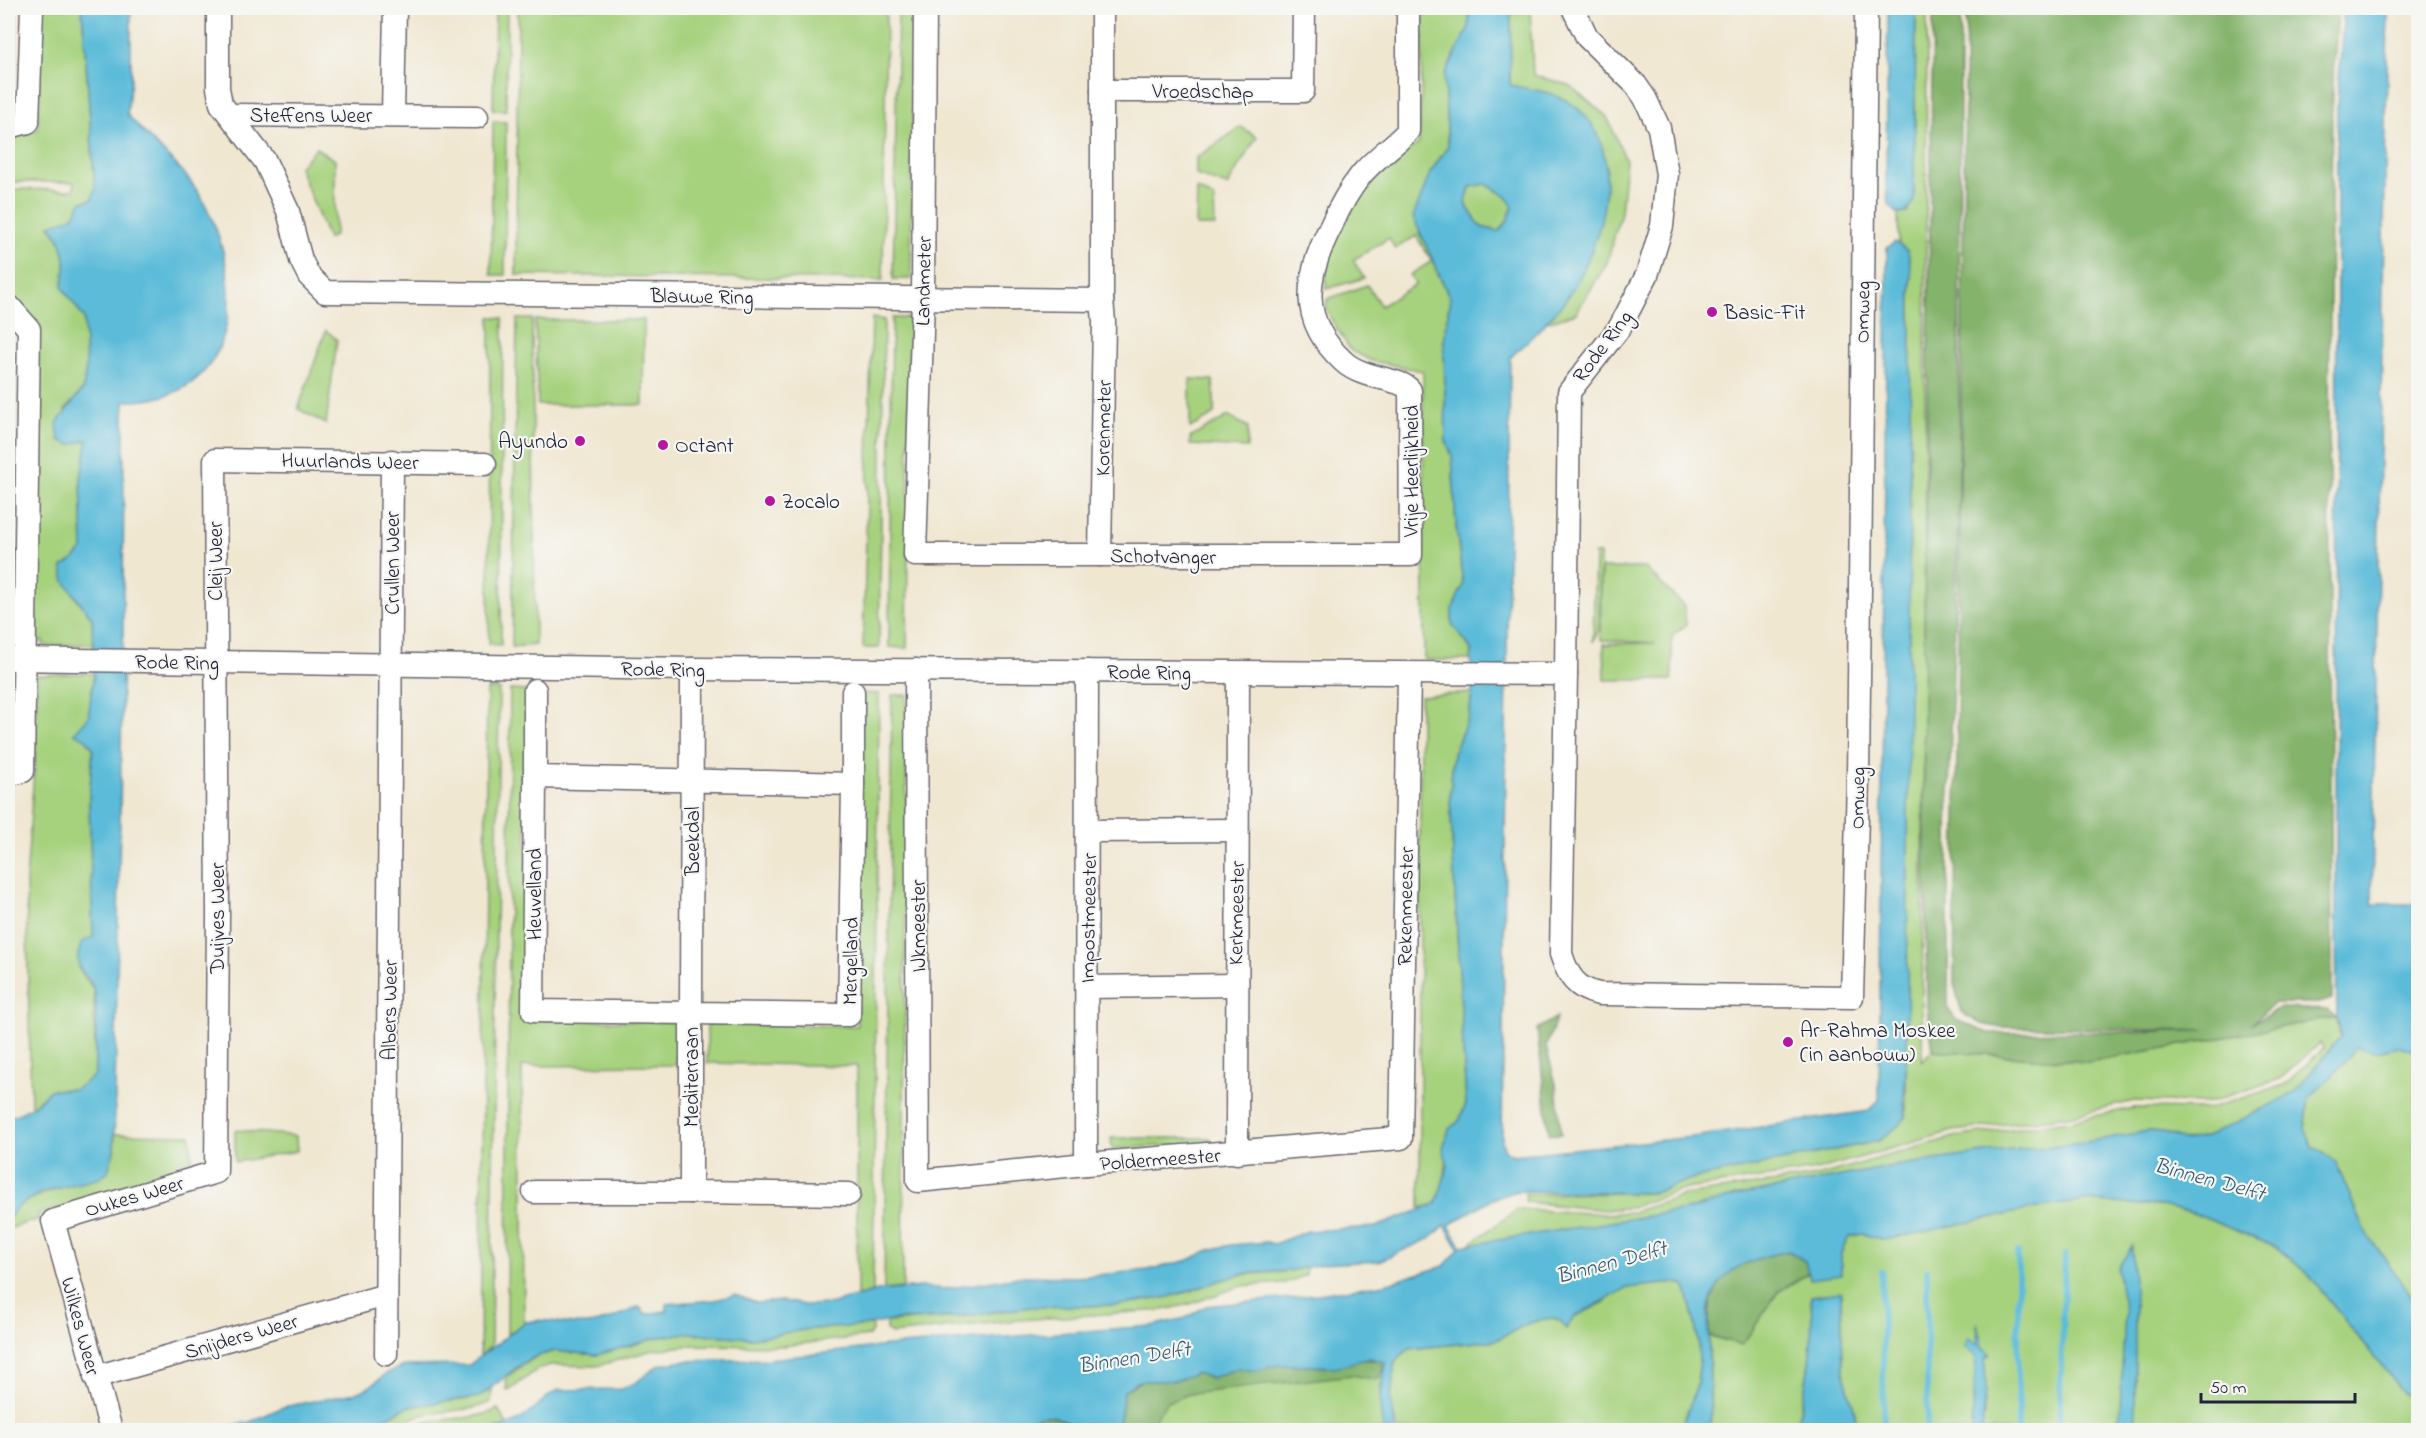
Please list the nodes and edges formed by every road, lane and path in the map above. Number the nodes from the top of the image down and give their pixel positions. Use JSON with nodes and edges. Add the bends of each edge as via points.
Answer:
{"nodes":[{"id":1,"x":32,"y":8,"type":"edge"},
{"id":2,"x":218,"y":8,"type":"edge"},
{"id":3,"x":395,"y":8,"type":"edge"},
{"id":4,"x":926,"y":8,"type":"edge"},
{"id":5,"x":1102,"y":8,"type":"edge"},
{"id":6,"x":1304,"y":8,"type":"edge"},
{"id":7,"x":1408,"y":8,"type":"edge"},
{"id":8,"x":1573,"y":8,"type":"edge"},
{"id":9,"x":1866,"y":8,"type":"edge"},
{"id":10,"x":1102,"y":91,"type":"junction"},
{"id":11,"x":230,"y":115,"type":"junction"},
{"id":12,"x":393,"y":116,"type":"junction"},
{"id":13,"x":477,"y":117,"type":"dead end"},
{"id":14,"x":8,"y":127,"type":"edge"},
{"id":15,"x":923,"y":299,"type":"junction"},
{"id":16,"x":1102,"y":300,"type":"junction"},
{"id":17,"x":8,"y":304,"type":"edge"},
{"id":18,"x":215,"y":460,"type":"joint"},
{"id":19,"x":392,"y":461,"type":"junction"},
{"id":20,"x":485,"y":464,"type":"dead end"},
{"id":21,"x":915,"y":555,"type":"joint"},
{"id":22,"x":1101,"y":555,"type":"junction"},
{"id":23,"x":1411,"y":555,"type":"joint"},
{"id":24,"x":16,"y":659,"type":"edge"},
{"id":25,"x":215,"y":663,"type":"junction"},
{"id":26,"x":393,"y":665,"type":"junction"},
{"id":27,"x":692,"y":669,"type":"junction"},
{"id":28,"x":916,"y":670,"type":"junction"},
{"id":29,"x":1087,"y":672,"type":"junction"},
{"id":30,"x":1238,"y":674,"type":"junction"},
{"id":31,"x":1566,"y":674,"type":"junction"},
{"id":32,"x":1409,"y":675,"type":"junction"},
{"id":33,"x":535,"y":690,"type":"dead end"},
{"id":34,"x":853,"y":692,"type":"dead end"},
{"id":35,"x":8,"y":776,"type":"edge"},
{"id":36,"x":535,"y":777,"type":"junction"},
{"id":37,"x":693,"y":782,"type":"junction"},
{"id":38,"x":853,"y":784,"type":"junction"},
{"id":39,"x":1237,"y":830,"type":"junction"},
{"id":40,"x":1089,"y":831,"type":"junction"},
{"id":41,"x":1235,"y":985,"type":"junction"},
{"id":42,"x":1087,"y":987,"type":"junction"},
{"id":43,"x":533,"y":1011,"type":"joint"},
{"id":44,"x":691,"y":1013,"type":"junction"},
{"id":45,"x":1401,"y":1138,"type":"joint"},
{"id":46,"x":1237,"y":1154,"type":"junction"},
{"id":47,"x":1086,"y":1164,"type":"junction"},
{"id":48,"x":216,"y":1172,"type":"joint"},
{"id":49,"x":918,"y":1181,"type":"joint"},
{"id":50,"x":691,"y":1191,"type":"junction"},
{"id":51,"x":534,"y":1192,"type":"dead end"},
{"id":52,"x":849,"y":1194,"type":"dead end"},
{"id":53,"x":52,"y":1221,"type":"joint"},
{"id":54,"x":386,"y":1294,"type":"junction"},
{"id":55,"x":386,"y":1354,"type":"dead end"},
{"id":56,"x":95,"y":1377,"type":"junction"},
{"id":57,"x":111,"y":1431,"type":"edge"}],
"edges":[{"from":1,"to":14,"type":"street","via":[[28,122]]},
{"from":2,"to":11,"type":"street","name":"Blauwe Ring","via":[[218,88],[221,104]]},
{"from":3,"to":12,"type":"street","name":"Steffens Weer"},
{"from":4,"to":15,"type":"street","name":"Landmeter"},
{"from":5,"to":10,"type":"street"},
{"from":6,"to":10,"type":"street","name":"Vroedschap","via":[[1303,91]]},
{"from":7,"to":23,"type":"street","name":"Vrije Heerlijkheid","via":[[1408,131],[1376,158],[1349,193],[1317,259],[1310,298],[1318,330],[1347,364],[1364,375],[1401,383],[1410,390]]},
{"from":8,"to":31,"type":"street","name":"Rode Ring","via":[[1587,37],[1636,85],[1649,105],[1659,128],[1666,174],[1662,226],[1647,275],[1620,327],[1569,392]]},
{"from":9,"to":31,"type":"street","name":"Omweg","via":[[1852,997],[1599,994],[1584,991],[1573,981],[1561,954]]},
{"from":10,"to":16,"type":"street"},
{"from":11,"to":12,"type":"street","name":"Steffens Weer"},
{"from":11,"to":15,"type":"street","name":"Blauwe Ring","via":[[265,161],[288,211],[301,260],[309,276],[325,292]]},
{"from":12,"to":13,"type":"street","name":"Steffens Weer"},
{"from":15,"to":16,"type":"street","name":"Blauwe Ring"},
{"from":15,"to":21,"type":"street","name":"Landmeter"},
{"from":16,"to":22,"type":"street","name":"Korenmeter"},
{"from":17,"to":24,"type":"street","via":[[29,329]]},
{"from":18,"to":19,"type":"street","name":"Huurlands Weer"},
{"from":18,"to":25,"type":"street","name":"Cleij Weer"},
{"from":19,"to":20,"type":"street","name":"Huurlands Weer"},
{"from":19,"to":26,"type":"street","name":"Crullen Weer"},
{"from":21,"to":22,"type":"street","name":"Schotvanger"},
{"from":22,"to":23,"type":"street","name":"Schotvanger"},
{"from":24,"to":25,"type":"street","name":"Rode Ring"},
{"from":24,"to":35,"type":"street","via":[[23,771]]},
{"from":25,"to":26,"type":"street","name":"Rode Ring"},
{"from":25,"to":48,"type":"street","name":"Duijves Weer"},
{"from":26,"to":27,"type":"street","name":"Rode Ring"},
{"from":26,"to":54,"type":"street","name":"Albers Weer"},
{"from":27,"to":28,"type":"street","name":"Rode Ring"},
{"from":27,"to":37,"type":"street","name":"Beekdal"},
{"from":28,"to":29,"type":"street","name":"Rode Ring"},
{"from":28,"to":49,"type":"street","name":"IJkmeester"},
{"from":29,"to":30,"type":"street","name":"Rode Ring"},
{"from":29,"to":40,"type":"street","name":"Impostmeester"},
{"from":30,"to":32,"type":"street","name":"Rode Ring"},
{"from":30,"to":39,"type":"street","name":"Kerkmeester"},
{"from":31,"to":32,"type":"street","name":"Rode Ring"},
{"from":32,"to":45,"type":"street","name":"Rekenmeester"},
{"from":33,"to":36,"type":"street","name":"Heuvelland"},
{"from":34,"to":38,"type":"street","name":"Mergelland"},
{"from":36,"to":37,"type":"street"},
{"from":36,"to":43,"type":"street","name":"Heuvelland"},
{"from":37,"to":38,"type":"street"},
{"from":37,"to":44,"type":"street","name":"Beekdal"},
{"from":38,"to":44,"type":"street","name":"Mergelland","via":[[849,1015]]},
{"from":39,"to":40,"type":"street"},
{"from":39,"to":41,"type":"street","name":"Kerkmeester"},
{"from":40,"to":42,"type":"street","name":"Impostmeester"},
{"from":41,"to":42,"type":"street"},
{"from":41,"to":46,"type":"street","name":"Kerkmeester"},
{"from":42,"to":47,"type":"street","name":"Impostmeester"},
{"from":43,"to":44,"type":"street","name":"Mediterraan"},
{"from":44,"to":50,"type":"street","name":"Mediterraan"},
{"from":45,"to":46,"type":"street","name":"Poldermeester"},
{"from":46,"to":47,"type":"street","name":"Poldermeester"},
{"from":47,"to":49,"type":"street","name":"Poldermeester"},
{"from":48,"to":53,"type":"street","name":"Oukes Weer"},
{"from":50,"to":51,"type":"street"},
{"from":50,"to":52,"type":"street"},
{"from":53,"to":56,"type":"street","name":"Wilkes Weer"},
{"from":54,"to":55,"type":"street","name":"Albers Weer"},
{"from":54,"to":56,"type":"street","name":"Snijders Weer"},
{"from":56,"to":57,"type":"street","name":"Wilkes Weer"}]}
